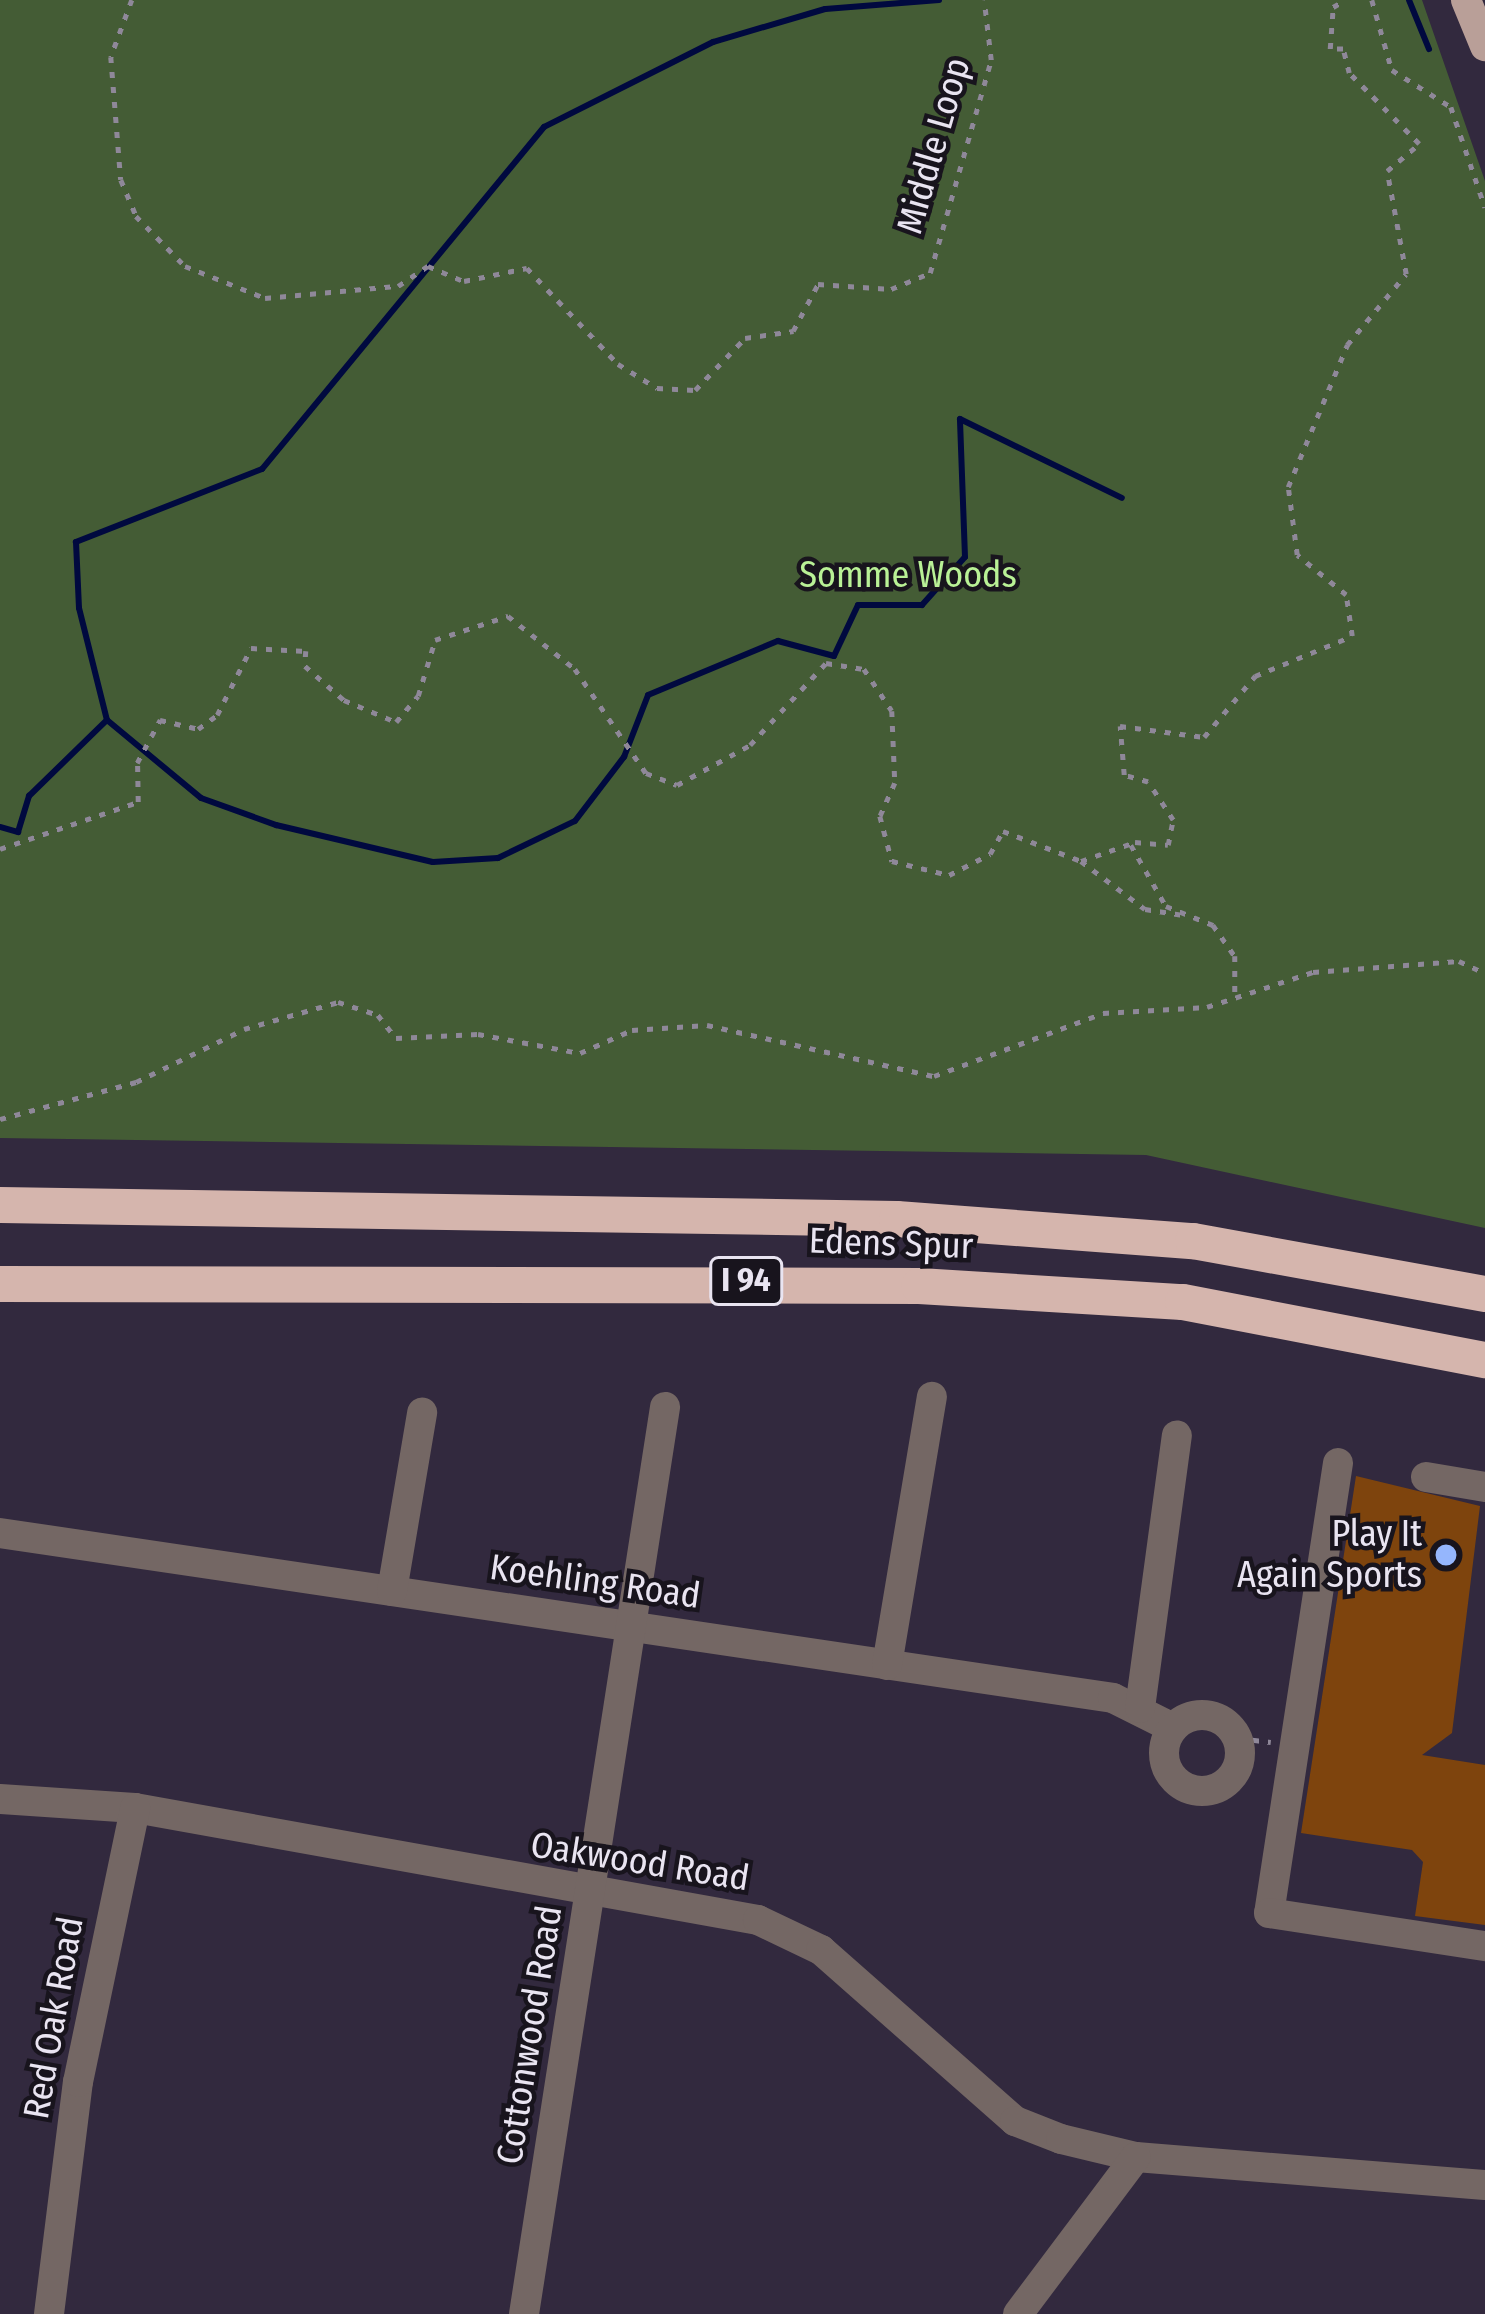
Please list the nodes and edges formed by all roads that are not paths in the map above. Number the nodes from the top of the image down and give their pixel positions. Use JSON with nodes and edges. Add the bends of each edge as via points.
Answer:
{"nodes":[{"id":1,"x":1466,"y":0,"type":"edge"},
{"id":2,"x":1485,"y":46,"type":"edge"},
{"id":3,"x":0,"y":1205,"type":"edge"},
{"id":4,"x":0,"y":1284,"type":"edge"},
{"id":5,"x":1485,"y":1294,"type":"edge"},
{"id":6,"x":1485,"y":1360,"type":"edge"},
{"id":7,"x":932,"y":1397,"type":"dead end"},
{"id":8,"x":664,"y":1407,"type":"dead end"},
{"id":9,"x":422,"y":1414,"type":"dead end"},
{"id":10,"x":1177,"y":1436,"type":"dead end"},
{"id":11,"x":1339,"y":1462,"type":"dead end"},
{"id":12,"x":1426,"y":1477,"type":"dead end"},
{"id":13,"x":1485,"y":1486,"type":"edge"},
{"id":14,"x":0,"y":1533,"type":"edge"},
{"id":15,"x":392,"y":1592,"type":"junction"},
{"id":16,"x":634,"y":1627,"type":"junction"},
{"id":17,"x":887,"y":1665,"type":"junction"},
{"id":18,"x":1140,"y":1708,"type":"junction"},
{"id":19,"x":1173,"y":1728,"type":"junction"},
{"id":20,"x":1239,"y":1747,"type":"junction"},
{"id":21,"x":1293,"y":1754,"type":"junction"},
{"id":22,"x":0,"y":1799,"type":"edge"},
{"id":23,"x":135,"y":1808,"type":"junction"},
{"id":24,"x":592,"y":1896,"type":"junction"},
{"id":25,"x":1485,"y":1946,"type":"edge"},
{"id":26,"x":1136,"y":2157,"type":"junction"},
{"id":27,"x":1485,"y":2185,"type":"edge"},
{"id":28,"x":49,"y":2314,"type":"edge"},
{"id":29,"x":524,"y":2314,"type":"edge"},
{"id":30,"x":1018,"y":2314,"type":"edge"}],
"edges":[{"from":1,"to":2,"type":"main road"},
{"from":3,"to":5,"type":"highway","name":"Edens Spur","number":"I 94","via":[[897,1219],[1193,1241]]},
{"from":4,"to":6,"type":"highway","name":"Edens Spur","number":"I 94","via":[[919,1286],[1183,1302]]},
{"from":7,"to":17,"type":"street"},
{"from":8,"to":16,"type":"street","name":"Cottonwood Road"},
{"from":9,"to":15,"type":"street"},
{"from":10,"to":18,"type":"street"},
{"from":11,"to":21,"type":"street"},
{"from":12,"to":13,"type":"street"},
{"from":14,"to":15,"type":"street","name":"Koehling Road"},
{"from":15,"to":16,"type":"street","name":"Koehling Road"},
{"from":16,"to":17,"type":"street","name":"Koehling Road"},
{"from":16,"to":24,"type":"street","name":"Cottonwood Road"},
{"from":17,"to":18,"type":"street","name":"Koehling Road"},
{"from":18,"to":19,"type":"street","name":"Koehling Road"},
{"from":19,"to":20,"type":"street","via":[[1208,1715]]},
{"from":19,"to":20,"type":"street","via":[[1166,1766],[1194,1791],[1220,1787]]},
{"from":20,"to":21,"type":"street"},
{"from":21,"to":25,"type":"street","via":[[1269,1913]]},
{"from":22,"to":23,"type":"street","name":"Oakwood Road"},
{"from":23,"to":24,"type":"street","name":"Oakwood Road"},
{"from":23,"to":28,"type":"street","name":"Red Oak Road","via":[[78,2082]]},
{"from":24,"to":26,"type":"street","name":"Oakwood Road","via":[[758,1920],[821,1951],[1015,2121]]},
{"from":24,"to":29,"type":"street","name":"Cottonwood Road"},
{"from":26,"to":27,"type":"street","name":"Oakwood Road"},
{"from":26,"to":30,"type":"street","via":[[1051,2256]]}]}
